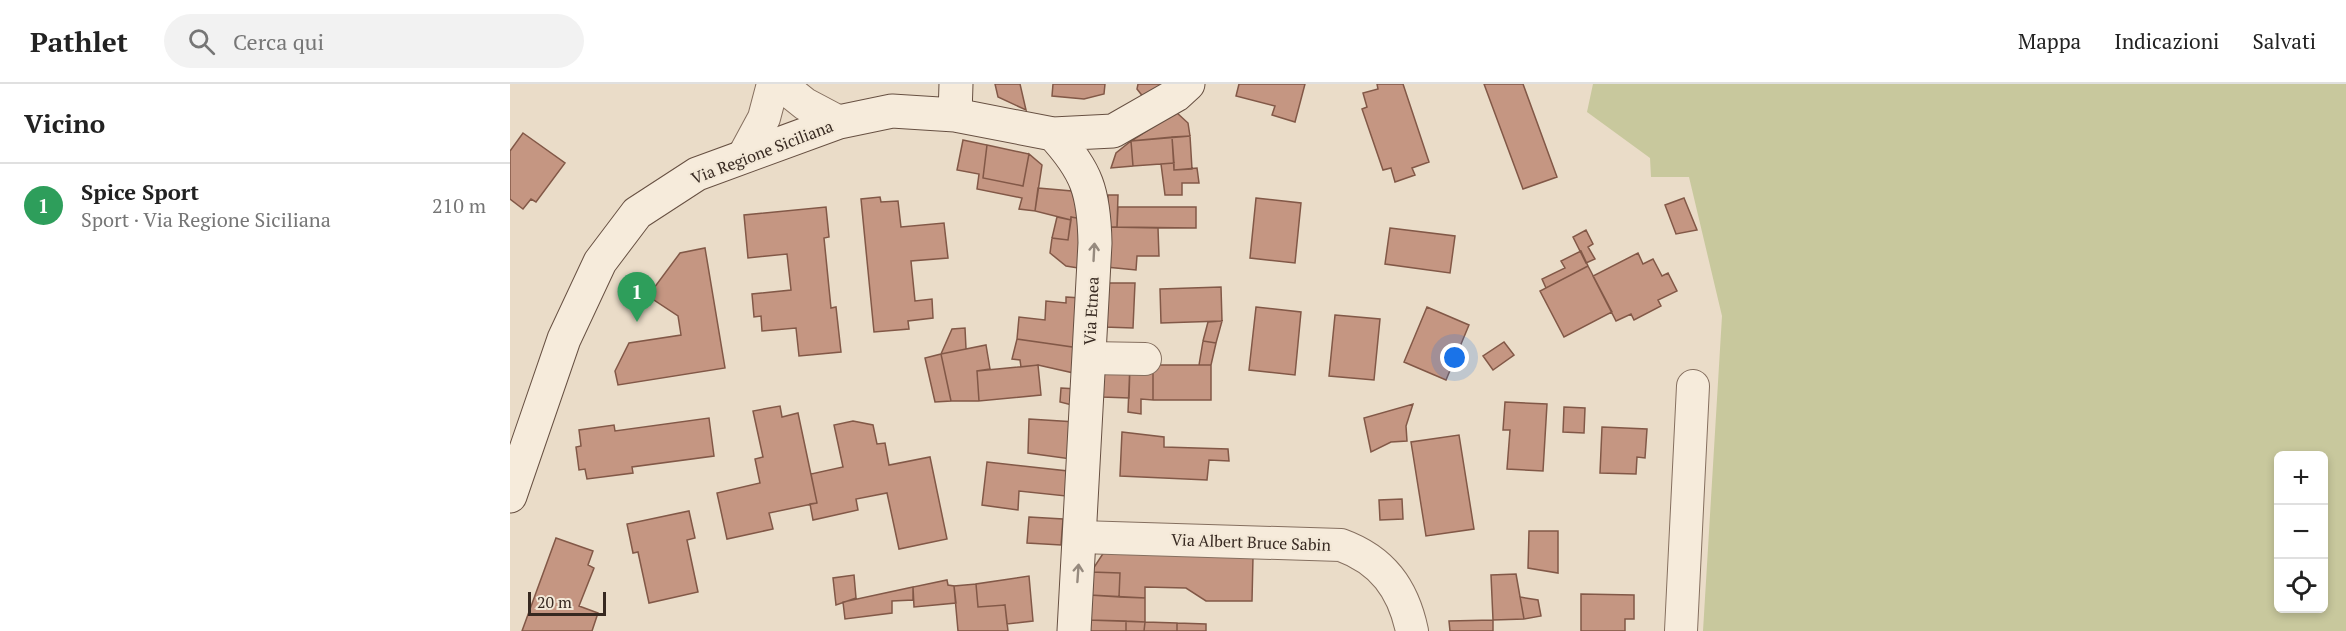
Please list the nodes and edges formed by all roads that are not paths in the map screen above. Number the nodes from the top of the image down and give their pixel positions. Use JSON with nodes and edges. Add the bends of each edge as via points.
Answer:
{"nodes":[{"id":1,"x":773,"y":84,"type":"edge"},
{"id":2,"x":780,"y":84,"type":"edge"},
{"id":3,"x":1188,"y":84,"type":"edge"},
{"id":4,"x":956,"y":99,"type":"edge"},
{"id":5,"x":839,"y":122,"type":"junction"},
{"id":6,"x":1113,"y":131,"type":"junction"},
{"id":7,"x":1053,"y":134,"type":"junction"},
{"id":8,"x":744,"y":155,"type":"junction"},
{"id":9,"x":1094,"y":205,"type":"junction"},
{"id":10,"x":1089,"y":358,"type":"junction"},
{"id":11,"x":1145,"y":359,"type":"dead end"},
{"id":12,"x":1693,"y":386,"type":"dead end"},
{"id":13,"x":510,"y":496,"type":"edge"},
{"id":14,"x":1080,"y":537,"type":"junction"},
{"id":15,"x":1074,"y":631,"type":"edge"},
{"id":16,"x":1412,"y":631,"type":"edge"},
{"id":17,"x":1681,"y":631,"type":"edge"}],
"edges":[{"from":1,"to":8,"type":"street","via":[[764,118]]},
{"from":2,"to":5,"type":"street","via":[[805,104]]},
{"from":3,"to":6,"type":"main road"},
{"from":4,"to":5,"type":"main road","name":"Via Regione Siciliana"},
{"from":4,"to":7,"type":"main road"},
{"from":5,"to":8,"type":"main road","name":"Via Regione Siciliana"},
{"from":6,"to":7,"type":"main road"},
{"from":6,"to":9,"type":"main road","via":[[1101,158]]},
{"from":7,"to":9,"type":"main road","name":"Via Etnea","via":[[1076,159]]},
{"from":8,"to":13,"type":"main road","name":"Via Regione Siciliana","via":[[697,174],[637,213],[600,262],[564,339]]},
{"from":10,"to":9,"type":"main road","name":"Via Etnea","one_way":true},
{"from":10,"to":11,"type":"street"},
{"from":10,"to":14,"type":"main road","name":"Via Etnea"},
{"from":12,"to":17,"type":"street"},
{"from":15,"to":14,"type":"main road","name":"Via Etnea","one_way":true},
{"from":14,"to":16,"type":"street","name":"Via Albert Bruce Sabin","via":[[1341,546],[1364,554],[1393,582]]}]}
